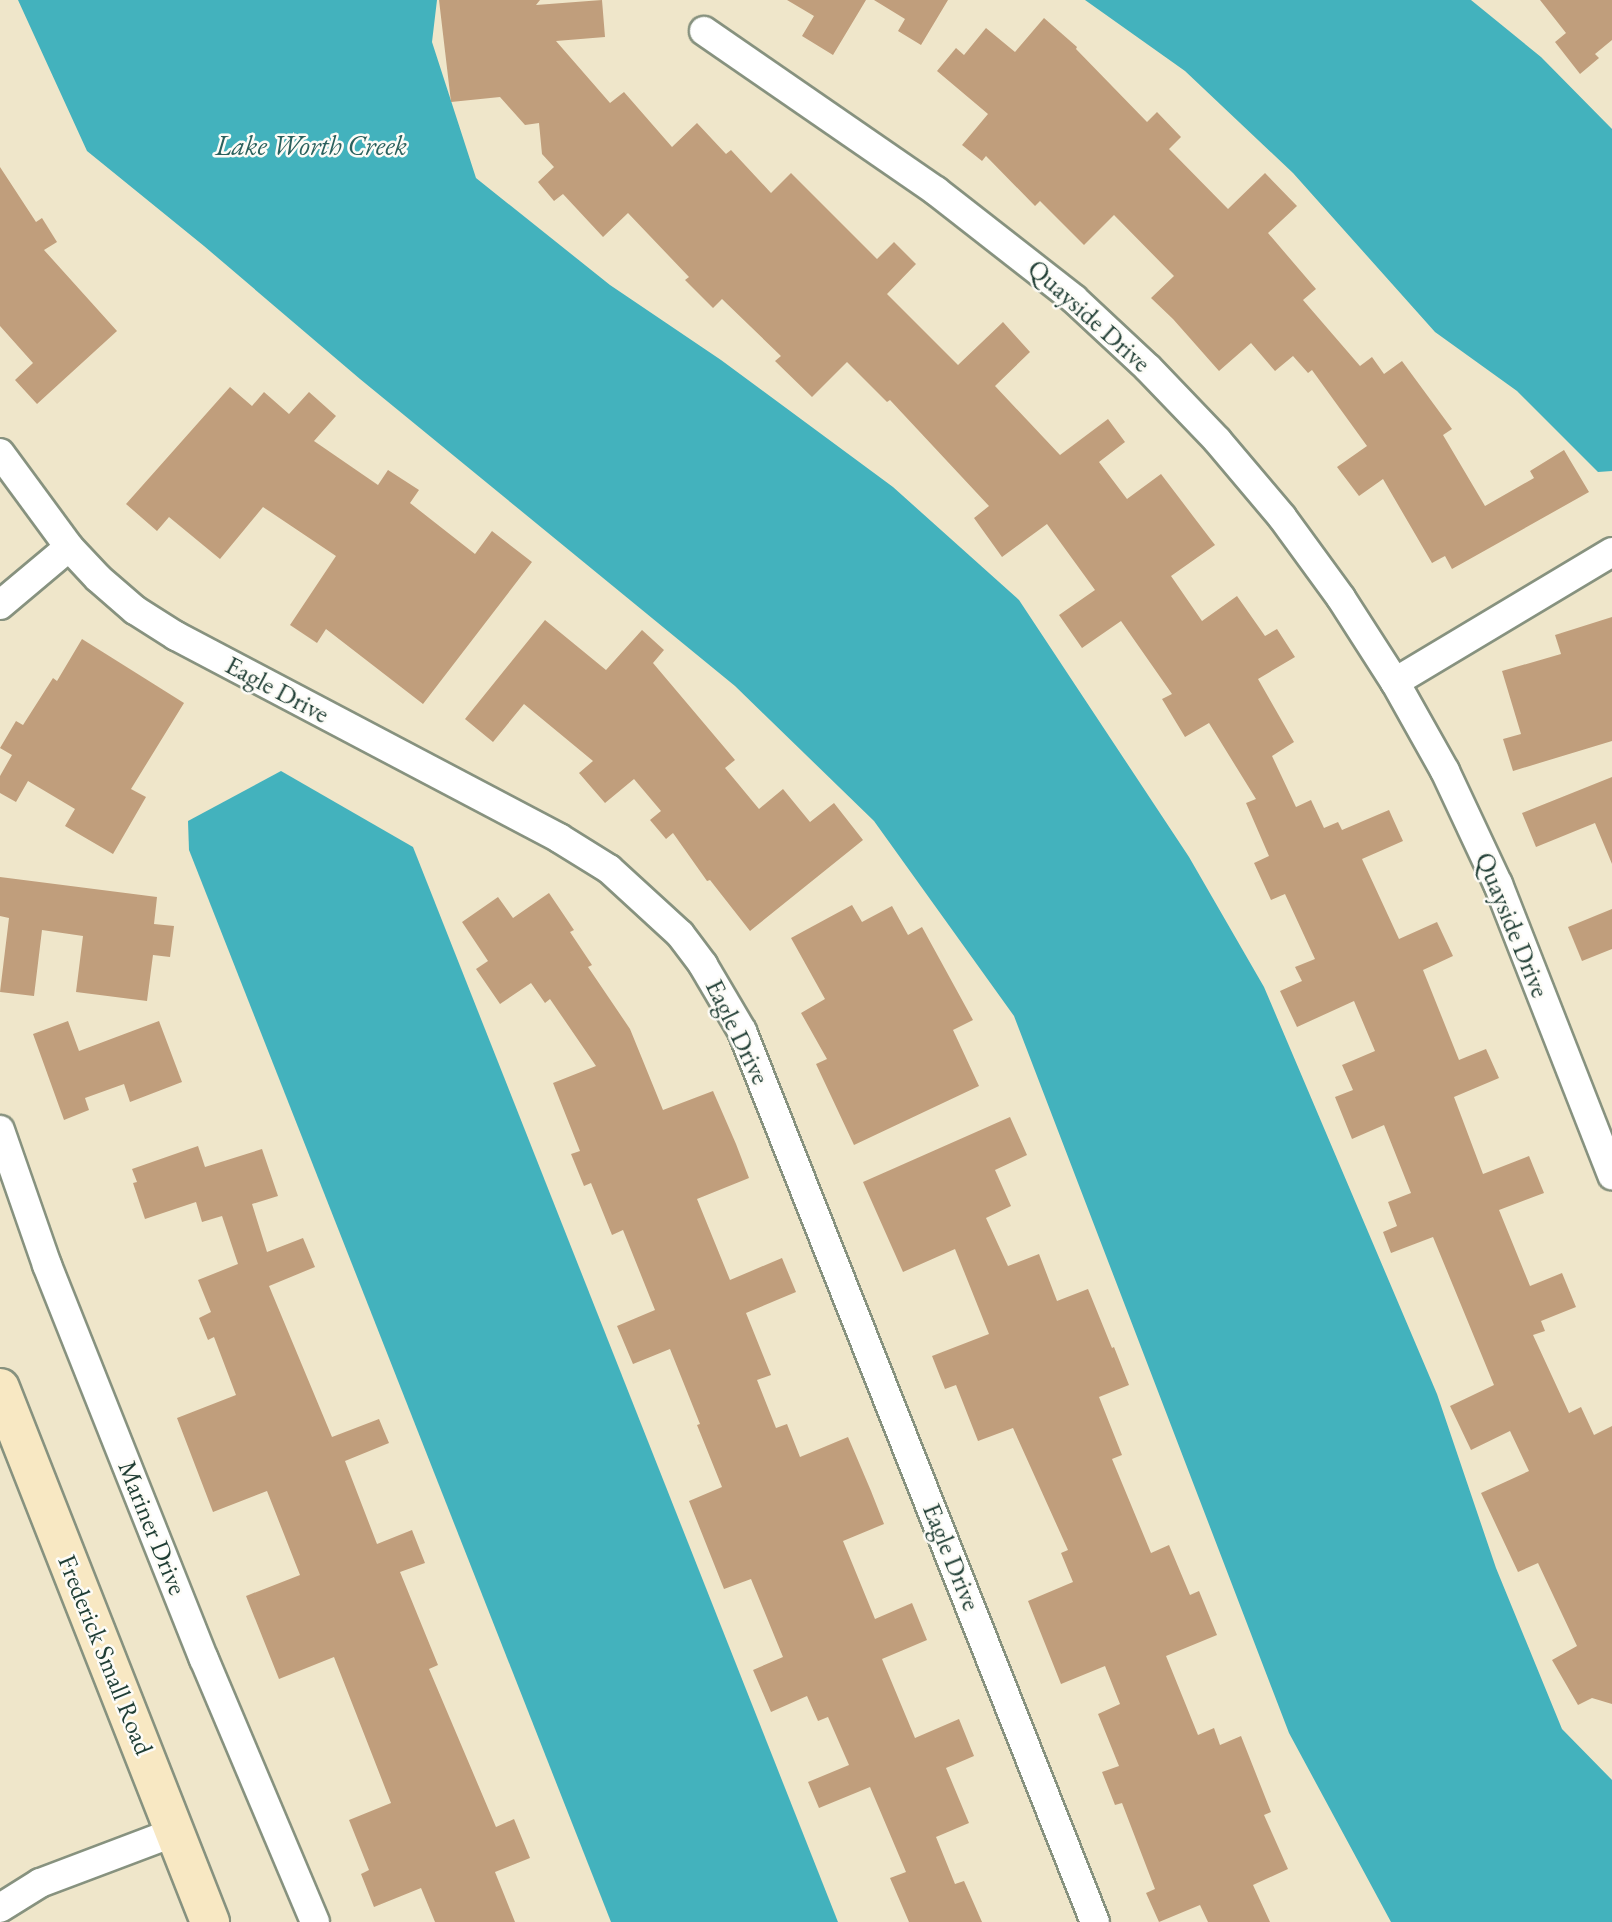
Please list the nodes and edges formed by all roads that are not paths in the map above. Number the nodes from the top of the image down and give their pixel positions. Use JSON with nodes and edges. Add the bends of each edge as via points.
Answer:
{"nodes":[{"id":1,"x":704,"y":32,"type":"dead end"},
{"id":2,"x":0,"y":453,"type":"edge"},
{"id":3,"x":69,"y":547,"type":"junction"},
{"id":4,"x":1612,"y":552,"type":"edge"},
{"id":5,"x":0,"y":605,"type":"edge"},
{"id":6,"x":1395,"y":682,"type":"junction"},
{"id":7,"x":0,"y":1130,"type":"edge"},
{"id":8,"x":1612,"y":1175,"type":"edge"},
{"id":9,"x":0,"y":1388,"type":"edge"},
{"id":10,"x":175,"y":1832,"type":"junction"},
{"id":11,"x":0,"y":1908,"type":"edge"},
{"id":12,"x":211,"y":1922,"type":"edge"},
{"id":13,"x":315,"y":1922,"type":"edge"},
{"id":14,"x":1095,"y":1922,"type":"edge"}],
"edges":[{"from":1,"to":6,"type":"street","name":"Quayside Drive","via":[[1016,251],[1148,368],[1282,517]]},
{"from":2,"to":3,"type":"street","name":"Eagle Drive"},
{"from":3,"to":5,"type":"street"},
{"from":3,"to":14,"type":"street","name":"Eagle Drive","via":[[135,610],[176,636],[559,838],[609,869],[680,934],[742,1031]]},
{"from":4,"to":6,"type":"street"},
{"from":6,"to":8,"type":"street","name":"Quayside Drive","via":[[1445,771],[1498,884]]},
{"from":7,"to":13,"type":"street","name":"Mariner Drive","via":[[47,1265]]},
{"from":9,"to":10,"type":"street","name":"Frederick Small Road"},
{"from":10,"to":11,"type":"street","via":[[40,1884]]},
{"from":10,"to":12,"type":"street","name":"Frederick Small Road"}]}
